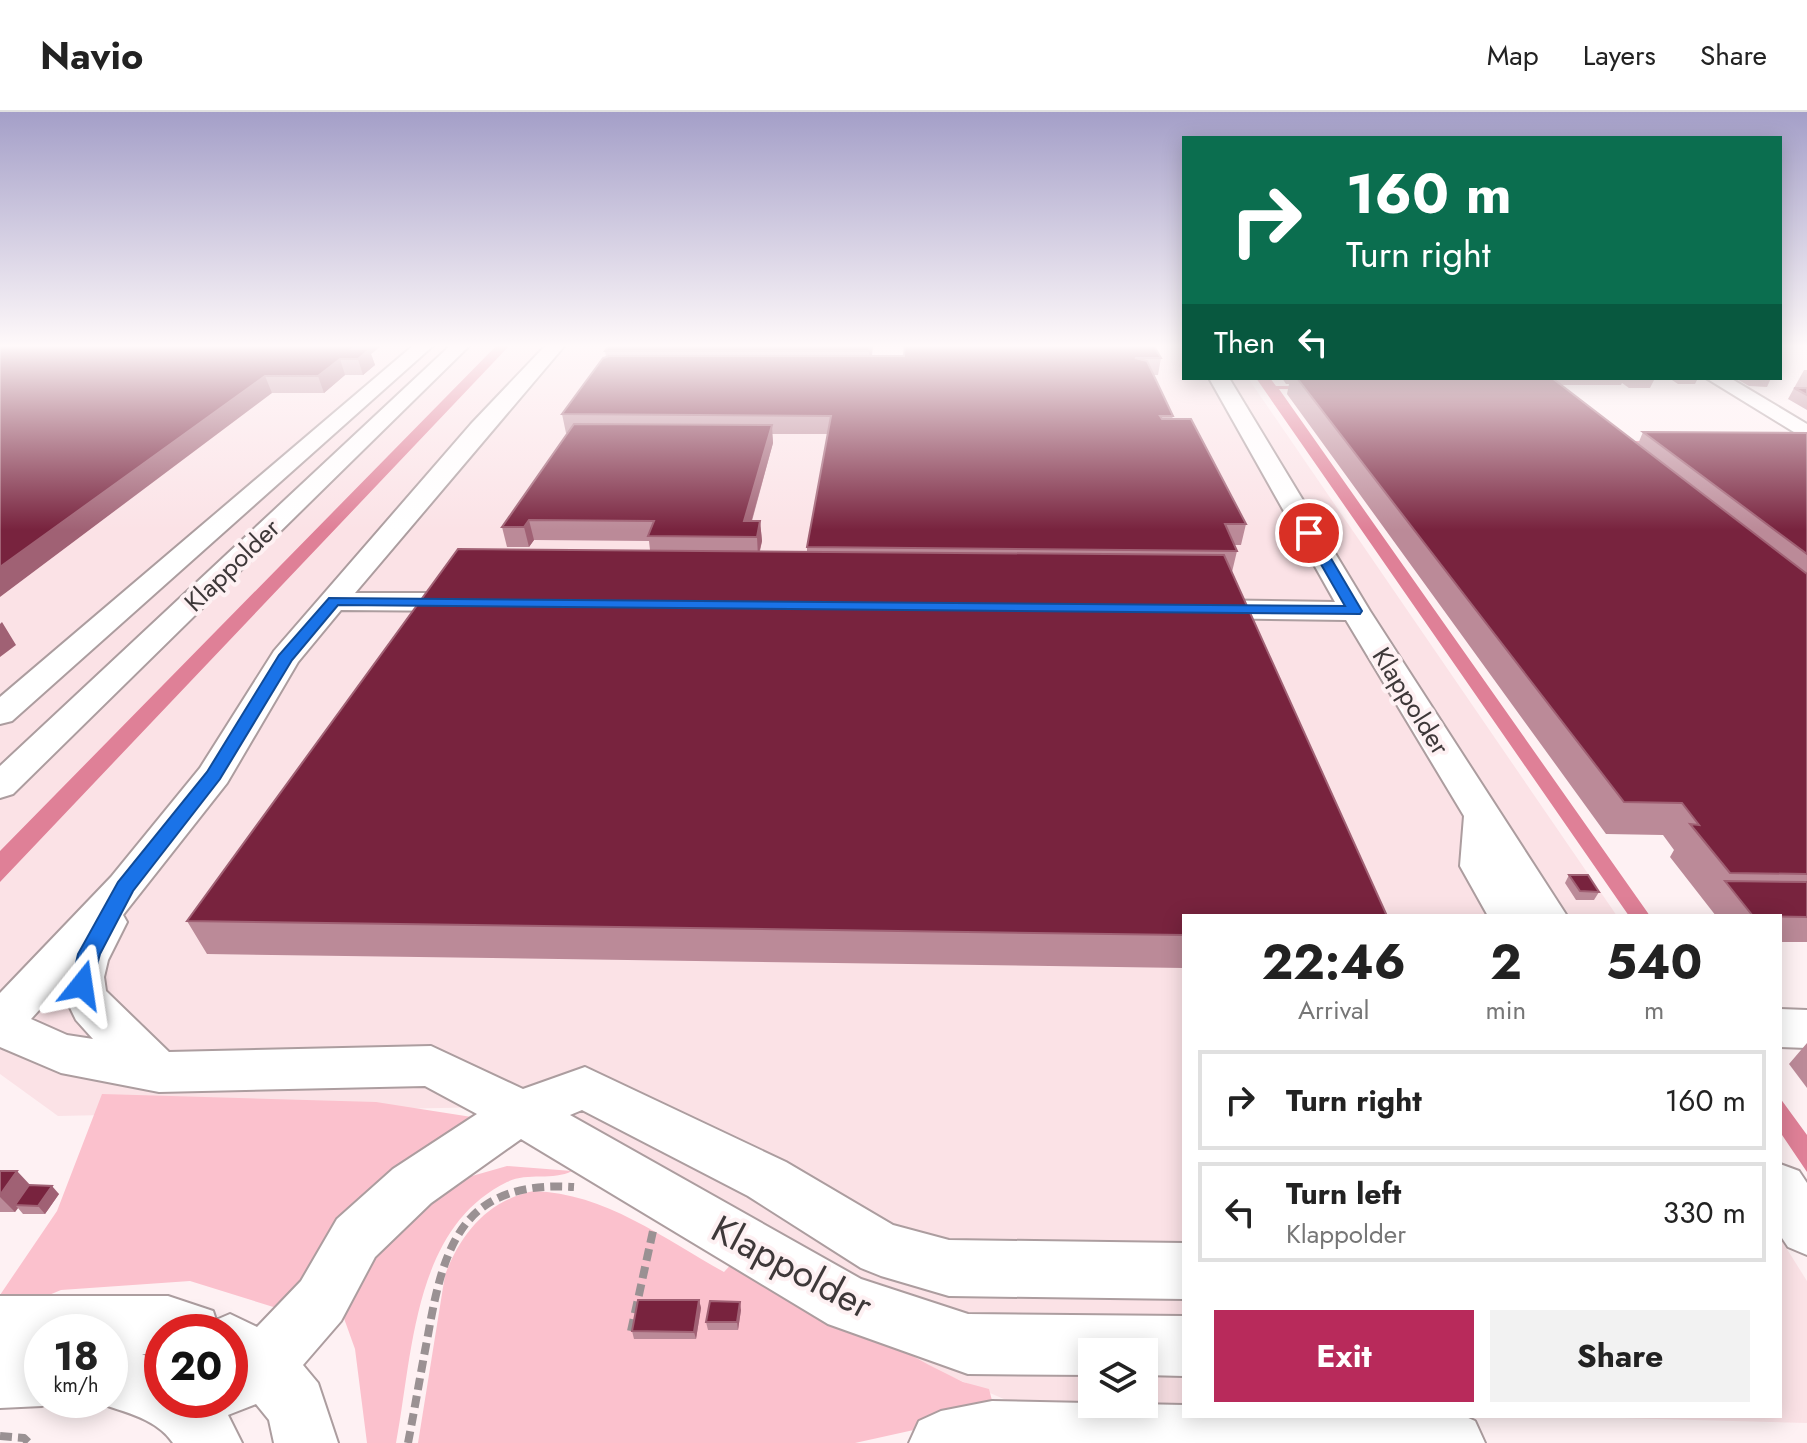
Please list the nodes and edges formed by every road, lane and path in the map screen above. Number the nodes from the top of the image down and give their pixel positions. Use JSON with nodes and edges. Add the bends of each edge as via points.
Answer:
{"nodes":[{"id":1,"x":354,"y":406,"type":"edge"},
{"id":2,"x":397,"y":406,"type":"edge"},
{"id":3,"x":503,"y":406,"type":"edge"},
{"id":4,"x":1235,"y":406,"type":"edge"},
{"id":5,"x":1763,"y":406,"type":"edge"},
{"id":6,"x":1807,"y":433,"type":"edge"},
{"id":7,"x":334,"y":601,"type":"junction"},
{"id":8,"x":493,"y":602,"type":"edge"},
{"id":9,"x":1179,"y":609,"type":"edge"},
{"id":10,"x":1355,"y":611,"type":"junction"},
{"id":11,"x":0,"y":714,"type":"edge"},
{"id":12,"x":0,"y":786,"type":"edge"},
{"id":13,"x":1483,"y":815,"type":"junction"},
{"id":14,"x":125,"y":887,"type":"junction"},
{"id":15,"x":1508,"y":914,"type":"edge"},
{"id":16,"x":1545,"y":914,"type":"edge"},
{"id":17,"x":0,"y":1025,"type":"edge"},
{"id":18,"x":1782,"y":1028,"type":"edge"},
{"id":19,"x":1807,"y":1029,"type":"edge"},
{"id":20,"x":159,"y":1072,"type":"junction"},
{"id":21,"x":520,"y":1112,"type":"junction"},
{"id":22,"x":586,"y":1191,"type":"dead end"},
{"id":23,"x":1782,"y":1191,"type":"edge"},
{"id":24,"x":1807,"y":1229,"type":"edge"},
{"id":25,"x":667,"y":1231,"type":"dead end"},
{"id":26,"x":1182,"y":1271,"type":"edge"},
{"id":27,"x":0,"y":1325,"type":"edge"},
{"id":28,"x":144,"y":1325,"type":"edge"},
{"id":29,"x":631,"y":1331,"type":"edge"},
{"id":30,"x":1182,"y":1346,"type":"edge"},
{"id":31,"x":248,"y":1360,"type":"edge"},
{"id":32,"x":24,"y":1377,"type":"edge"},
{"id":33,"x":0,"y":1378,"type":"edge"},
{"id":34,"x":248,"y":1399,"type":"edge"},
{"id":35,"x":0,"y":1436,"type":"edge"},
{"id":36,"x":1414,"y":1442,"type":"edge"},
{"id":37,"x":29,"y":1443,"type":"edge"},
{"id":38,"x":306,"y":1443,"type":"edge"},
{"id":39,"x":408,"y":1443,"type":"edge"},
{"id":40,"x":941,"y":1443,"type":"edge"}],
"edges":[{"from":1,"to":11,"type":"street","name":"Klappolder"},
{"from":2,"to":12,"type":"street","name":"Klappolder"},
{"from":3,"to":7,"type":"street"},
{"from":4,"to":10,"type":"street","name":"Klappolder"},
{"from":5,"to":6,"type":"street"},
{"from":7,"to":8,"type":"street"},
{"from":7,"to":14,"type":"street","via":[[285,658],[214,775]]},
{"from":9,"to":10,"type":"street"},
{"from":10,"to":13,"type":"street","name":"Klappolder"},
{"from":13,"to":15,"type":"street","via":[[1480,866]]},
{"from":13,"to":16,"type":"street","name":"Klappolder"},
{"from":14,"to":17,"type":"street"},
{"from":14,"to":20,"type":"street","via":[[89,954],[82,985],[94,1010]]},
{"from":17,"to":20,"type":"street","name":"Klappolder","via":[[61,1053]]},
{"from":18,"to":19,"type":"street"},
{"from":20,"to":21,"type":"street","name":"Klappolder","via":[[431,1066]]},
{"from":21,"to":26,"type":"street","name":"Klappolder","via":[[585,1088],[767,1179],[881,1249],[949,1268]]},
{"from":21,"to":30,"type":"street","name":"Klappolder","via":[[848,1304],[968,1344]]},
{"from":21,"to":31,"type":"street","name":"Klappolder","via":[[412,1186],[356,1238],[321,1301]]},
{"from":22,"to":39,"type":"path","via":[[528,1186],[495,1198],[465,1222],[439,1271]]},
{"from":23,"to":24,"type":"street"},
{"from":25,"to":29,"type":"path","via":[[655,1224]]},
{"from":27,"to":28,"type":"street"},
{"from":32,"to":33,"type":"street"},
{"from":34,"to":38,"type":"street","via":[[296,1405]]},
{"from":35,"to":37,"type":"path"},
{"from":36,"to":40,"type":"street","via":[[992,1432]]}]}
